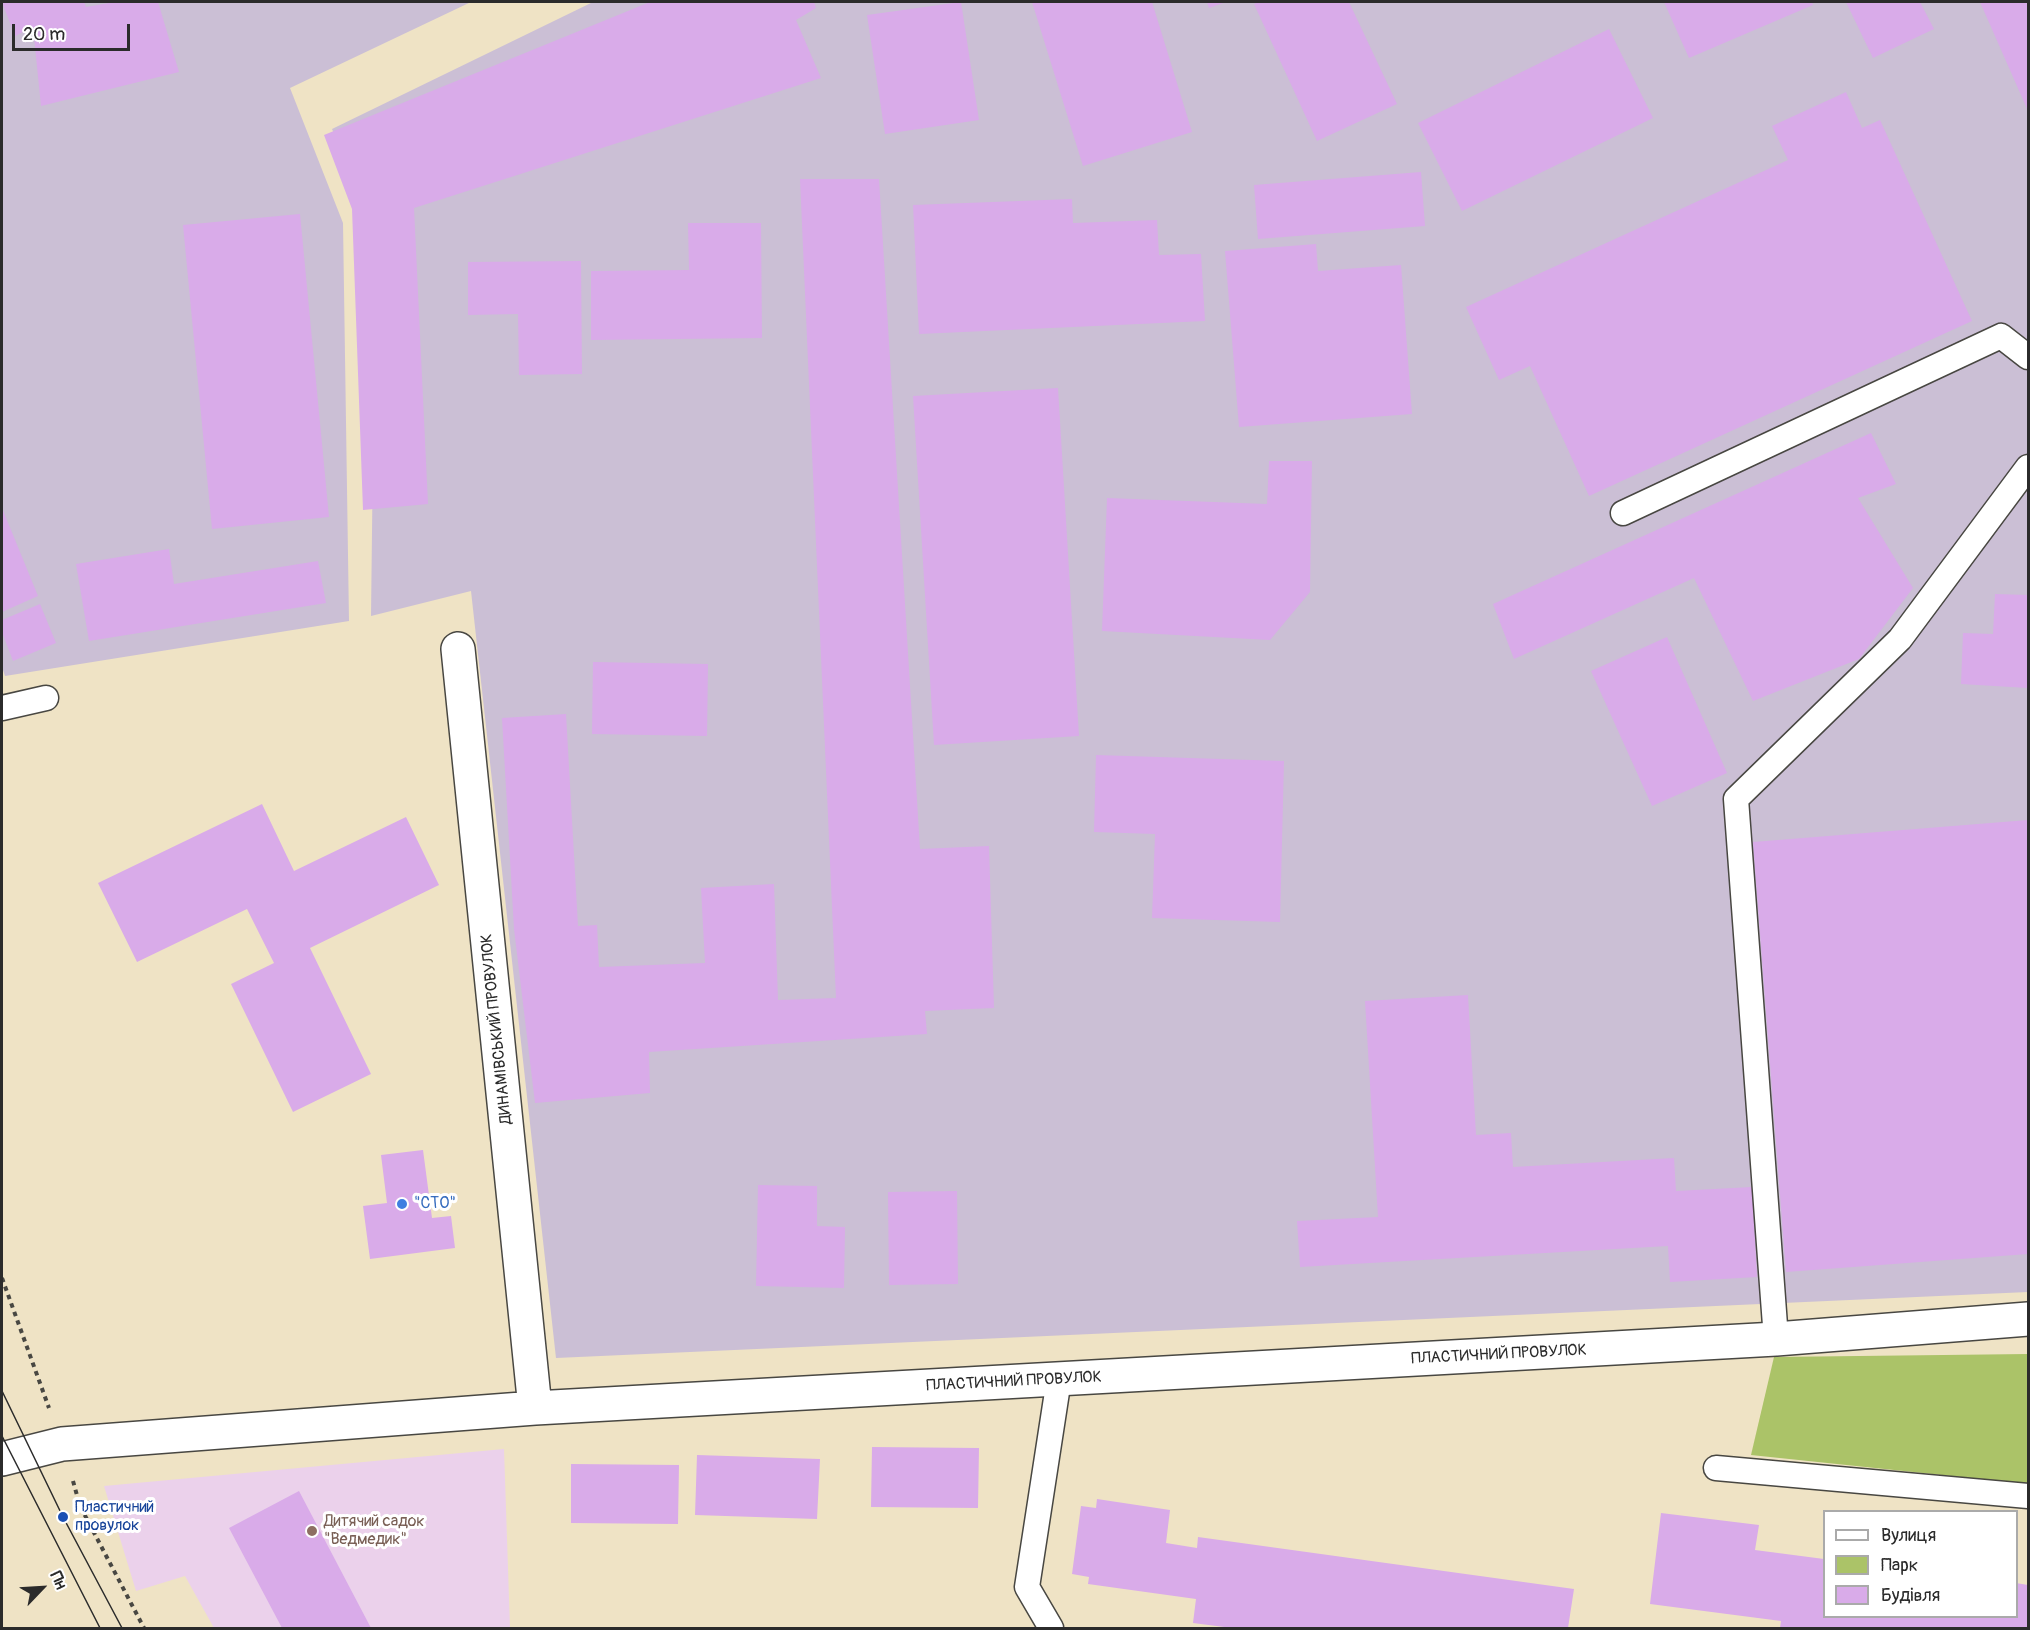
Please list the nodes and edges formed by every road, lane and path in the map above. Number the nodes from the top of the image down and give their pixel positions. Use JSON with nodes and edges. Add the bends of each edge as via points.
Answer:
{"nodes":[{"id":1,"x":2028,"y":357,"type":"edge"},
{"id":2,"x":2028,"y":467,"type":"edge"},
{"id":3,"x":1623,"y":513,"type":"dead end"},
{"id":4,"x":458,"y":649,"type":"dead end"},
{"id":5,"x":46,"y":698,"type":"dead end"},
{"id":6,"x":2,"y":708,"type":"edge"},
{"id":7,"x":2028,"y":1319,"type":"edge"},
{"id":8,"x":1776,"y":1339,"type":"junction"},
{"id":9,"x":1059,"y":1379,"type":"junction"},
{"id":10,"x":535,"y":1408,"type":"junction"},
{"id":11,"x":2,"y":1459,"type":"edge"},
{"id":12,"x":1716,"y":1468,"type":"dead end"},
{"id":13,"x":2028,"y":1496,"type":"edge"},
{"id":14,"x":1051,"y":1629,"type":"edge"}],
"edges":[{"from":1,"to":3,"type":"lane","via":[[2001,336]]},
{"from":2,"to":8,"type":"lane","via":[[1900,639],[1736,798]]},
{"from":4,"to":10,"type":"street","name":"ДИНАМІВСЬКИЙ ПРОВУЛОК"},
{"from":5,"to":6,"type":"lane"},
{"from":7,"to":8,"type":"street","name":"ПЛАСТИЧНИЙ ПРОВУЛОК"},
{"from":8,"to":9,"type":"street","name":"ПЛАСТИЧНИЙ ПРОВУЛОК"},
{"from":9,"to":10,"type":"street","name":"ПЛАСТИЧНИЙ ПРОВУЛОК"},
{"from":9,"to":14,"type":"lane","via":[[1027,1587]]},
{"from":10,"to":11,"type":"street","name":"ПЛАСТИЧНИЙ ПРОВУЛОК","via":[[62,1444]]},
{"from":12,"to":13,"type":"lane"}]}
